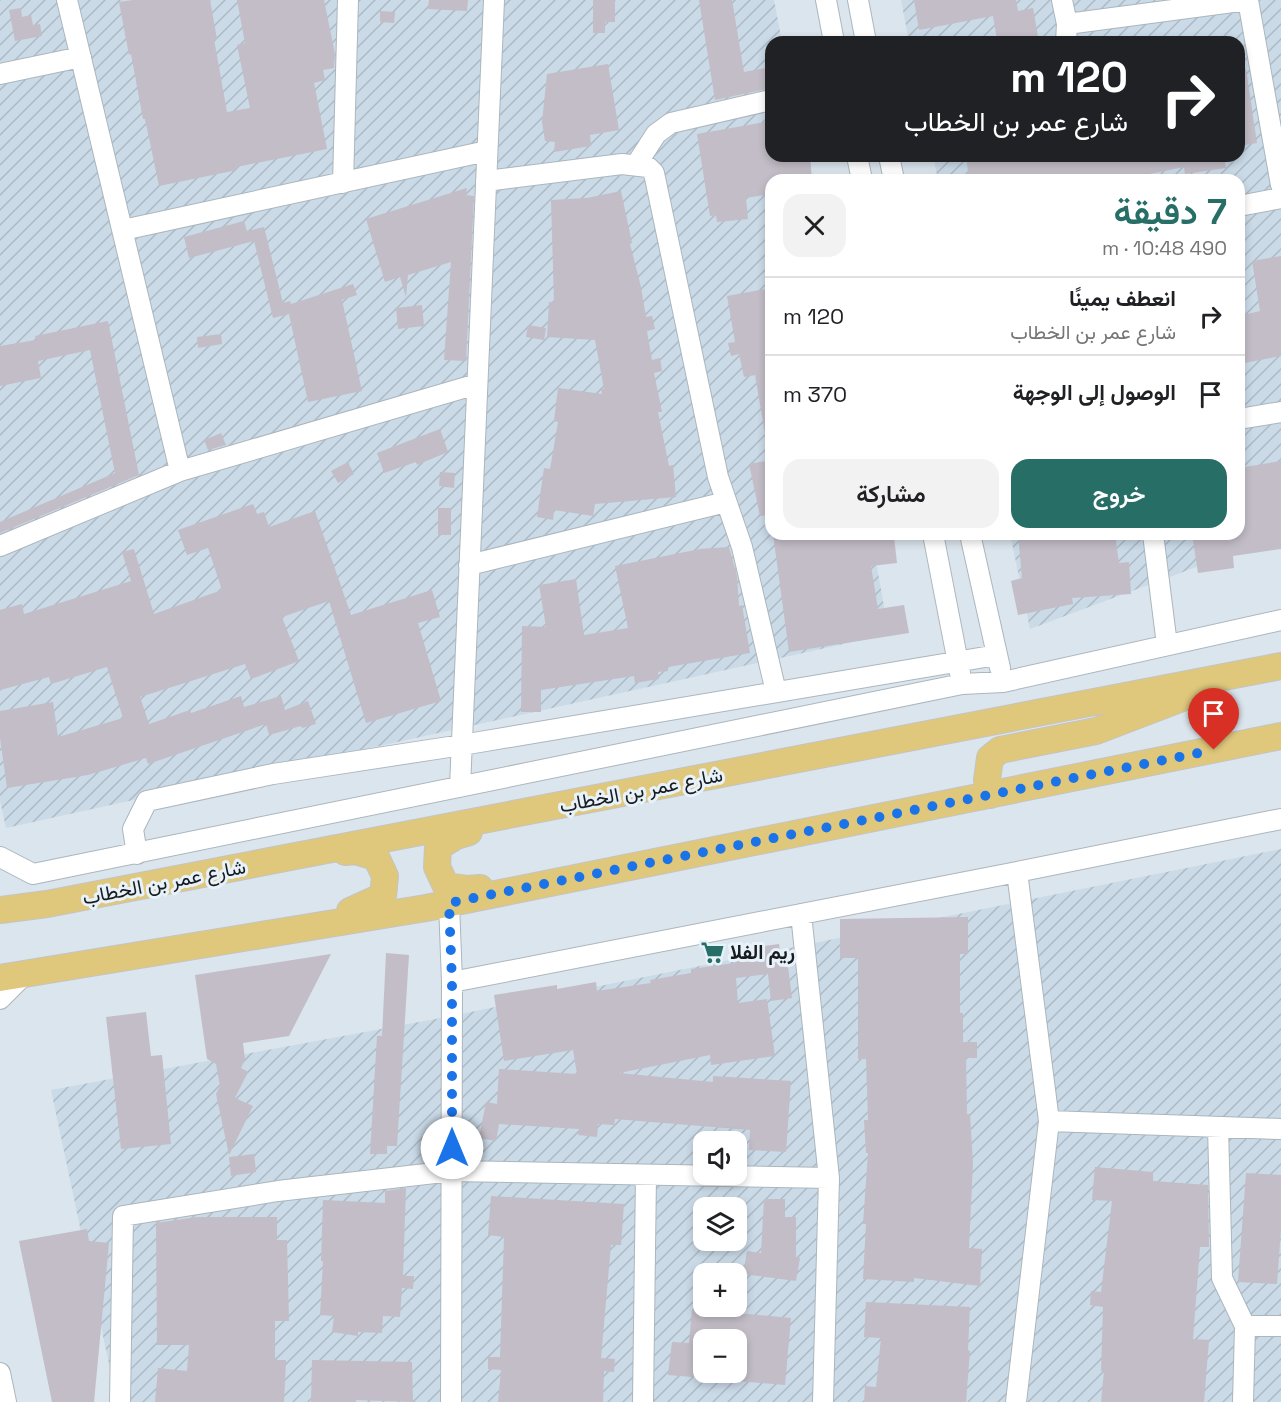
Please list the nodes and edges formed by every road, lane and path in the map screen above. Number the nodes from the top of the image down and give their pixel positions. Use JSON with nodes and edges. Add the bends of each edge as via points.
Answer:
{"nodes":[{"id":1,"x":67,"y":0,"type":"edge"},
{"id":2,"x":348,"y":0,"type":"edge"},
{"id":3,"x":494,"y":0,"type":"edge"},
{"id":4,"x":826,"y":0,"type":"edge"},
{"id":5,"x":858,"y":0,"type":"edge"},
{"id":6,"x":1062,"y":0,"type":"edge"},
{"id":7,"x":1066,"y":33,"type":"edge"},
{"id":8,"x":833,"y":36,"type":"edge"},
{"id":9,"x":865,"y":36,"type":"edge"},
{"id":10,"x":81,"y":57,"type":"junction"},
{"id":11,"x":0,"y":74,"type":"edge"},
{"id":12,"x":765,"y":101,"type":"edge"},
{"id":13,"x":487,"y":151,"type":"junction"},
{"id":14,"x":636,"y":165,"type":"junction"},
{"id":15,"x":486,"y":181,"type":"junction"},
{"id":16,"x":343,"y":183,"type":"junction"},
{"id":17,"x":1281,"y":185,"type":"edge"},
{"id":18,"x":1281,"y":198,"type":"edge"},
{"id":19,"x":1245,"y":205,"type":"edge"},
{"id":20,"x":123,"y":230,"type":"junction"},
{"id":21,"x":477,"y":384,"type":"junction"},
{"id":22,"x":1281,"y":412,"type":"edge"},
{"id":23,"x":1245,"y":418,"type":"edge"},
{"id":24,"x":180,"y":471,"type":"junction"},
{"id":25,"x":726,"y":502,"type":"junction"},
{"id":26,"x":934,"y":540,"type":"edge"},
{"id":27,"x":971,"y":540,"type":"edge"},
{"id":28,"x":1154,"y":540,"type":"edge"},
{"id":29,"x":0,"y":546,"type":"edge"},
{"id":30,"x":469,"y":565,"type":"junction"},
{"id":31,"x":1281,"y":620,"type":"edge"},
{"id":32,"x":1167,"y":645,"type":"junction"},
{"id":33,"x":997,"y":655,"type":"junction"},
{"id":34,"x":958,"y":662,"type":"junction"},
{"id":35,"x":1281,"y":666,"type":"edge"},
{"id":36,"x":1247,"y":672,"type":"junction"},
{"id":37,"x":1003,"y":682,"type":"junction"},
{"id":38,"x":963,"y":684,"type":"junction"},
{"id":39,"x":776,"y":692,"type":"junction"},
{"id":40,"x":1281,"y":736,"type":"edge"},
{"id":41,"x":462,"y":746,"type":"junction"},
{"id":42,"x":460,"y":787,"type":"junction"},
{"id":43,"x":990,"y":795,"type":"junction"},
{"id":44,"x":550,"y":808,"type":"junction"},
{"id":45,"x":1281,"y":819,"type":"edge"},
{"id":46,"x":137,"y":854,"type":"junction"},
{"id":47,"x":0,"y":857,"type":"edge"},
{"id":48,"x":244,"y":866,"type":"junction"},
{"id":49,"x":1017,"y":872,"type":"junction"},
{"id":50,"x":577,"y":878,"type":"junction"},
{"id":51,"x":0,"y":892,"type":"edge"},
{"id":52,"x":449,"y":903,"type":"junction"},
{"id":53,"x":47,"y":904,"type":"junction"},
{"id":54,"x":0,"y":910,"type":"edge"},
{"id":55,"x":801,"y":914,"type":"junction"},
{"id":56,"x":268,"y":934,"type":"junction"},
{"id":57,"x":12,"y":976,"type":"edge"},
{"id":58,"x":452,"y":982,"type":"junction"},
{"id":59,"x":0,"y":999,"type":"edge"},
{"id":60,"x":1049,"y":1121,"type":"junction"},
{"id":61,"x":1218,"y":1127,"type":"junction"},
{"id":62,"x":1281,"y":1129,"type":"edge"},
{"id":63,"x":452,"y":1171,"type":"junction"},
{"id":64,"x":646,"y":1175,"type":"junction"},
{"id":65,"x":829,"y":1178,"type":"junction"},
{"id":66,"x":1245,"y":1326,"type":"junction"},
{"id":67,"x":1281,"y":1326,"type":"edge"},
{"id":68,"x":0,"y":1373,"type":"edge"},
{"id":69,"x":6,"y":1402,"type":"edge"},
{"id":70,"x":120,"y":1402,"type":"edge"},
{"id":71,"x":451,"y":1402,"type":"edge"},
{"id":72,"x":644,"y":1402,"type":"edge"},
{"id":73,"x":823,"y":1402,"type":"edge"},
{"id":74,"x":1016,"y":1402,"type":"edge"},
{"id":75,"x":1243,"y":1402,"type":"edge"}],
"edges":[{"from":1,"to":10,"type":"street"},
{"from":2,"to":16,"type":"street"},
{"from":3,"to":13,"type":"street"},
{"from":4,"to":8,"type":"street"},
{"from":5,"to":9,"type":"street"},
{"from":6,"to":7,"type":"street"},
{"from":7,"to":17,"type":"street","via":[[1248,0]]},
{"from":10,"to":11,"type":"street"},
{"from":10,"to":20,"type":"street"},
{"from":12,"to":14,"type":"street","via":[[671,123],[656,134]]},
{"from":13,"to":15,"type":"street"},
{"from":13,"to":16,"type":"street"},
{"from":14,"to":15,"type":"street"},
{"from":14,"to":25,"type":"street","via":[[648,167],[654,173]]},
{"from":15,"to":21,"type":"street"},
{"from":16,"to":20,"type":"street"},
{"from":18,"to":19,"type":"street"},
{"from":20,"to":24,"type":"street"},
{"from":21,"to":24,"type":"street"},
{"from":21,"to":30,"type":"street"},
{"from":22,"to":23,"type":"street"},
{"from":24,"to":29,"type":"street"},
{"from":25,"to":30,"type":"street"},
{"from":25,"to":39,"type":"street","via":[[742,547]]},
{"from":26,"to":34,"type":"street"},
{"from":27,"to":33,"type":"street"},
{"from":28,"to":32,"type":"street"},
{"from":30,"to":41,"type":"street"},
{"from":31,"to":32,"type":"street"},
{"from":32,"to":37,"type":"street"},
{"from":33,"to":34,"type":"street"},
{"from":33,"to":37,"type":"street"},
{"from":34,"to":38,"type":"street"},
{"from":34,"to":39,"type":"street"},
{"from":35,"to":36,"type":"main road","name":"شارع عمر بن الخطاب"},
{"from":36,"to":43,"type":"main road","via":[[1096,731],[1000,750],[990,758]]},
{"from":36,"to":44,"type":"main road","name":"شارع عمر بن الخطاب"},
{"from":37,"to":38,"type":"street"},
{"from":38,"to":42,"type":"street"},
{"from":39,"to":41,"type":"street"},
{"from":40,"to":43,"type":"main road"},
{"from":41,"to":42,"type":"street"},
{"from":41,"to":46,"type":"street","via":[[273,774],[147,801],[133,829]]},
{"from":42,"to":46,"type":"street"},
{"from":43,"to":50,"type":"main road"},
{"from":44,"to":48,"type":"main road","name":"شارع عمر بن الخطاب"},
{"from":44,"to":50,"type":"main road","via":[[456,836],[438,847],[437,867],[446,886],[468,889]]},
{"from":45,"to":49,"type":"street"},
{"from":46,"to":47,"type":"street","via":[[33,874]]},
{"from":48,"to":53,"type":"main road","name":"شارع عمر بن الخطاب"},
{"from":48,"to":56,"type":"main road","via":[[355,850],[376,857],[385,876],[383,896],[357,909]]},
{"from":49,"to":55,"type":"street"},
{"from":49,"to":60,"type":"street"},
{"from":50,"to":52,"type":"main road"},
{"from":51,"to":53,"type":"main road"},
{"from":52,"to":56,"type":"main road"},
{"from":52,"to":58,"type":"street"},
{"from":53,"to":54,"type":"main road","name":"شارع عمر بن الخطاب"},
{"from":55,"to":58,"type":"street"},
{"from":55,"to":65,"type":"street"},
{"from":56,"to":57,"type":"main road"},
{"from":57,"to":59,"type":"street"},
{"from":58,"to":63,"type":"street"},
{"from":60,"to":61,"type":"street"},
{"from":60,"to":74,"type":"street"},
{"from":61,"to":62,"type":"street"},
{"from":61,"to":66,"type":"street","via":[[1222,1278]]},
{"from":63,"to":64,"type":"street"},
{"from":63,"to":70,"type":"street","via":[[278,1191],[123,1216]]},
{"from":63,"to":71,"type":"street"},
{"from":64,"to":65,"type":"street"},
{"from":64,"to":72,"type":"street"},
{"from":65,"to":73,"type":"street"},
{"from":66,"to":67,"type":"street"},
{"from":66,"to":75,"type":"street"},
{"from":68,"to":69,"type":"street"}]}
